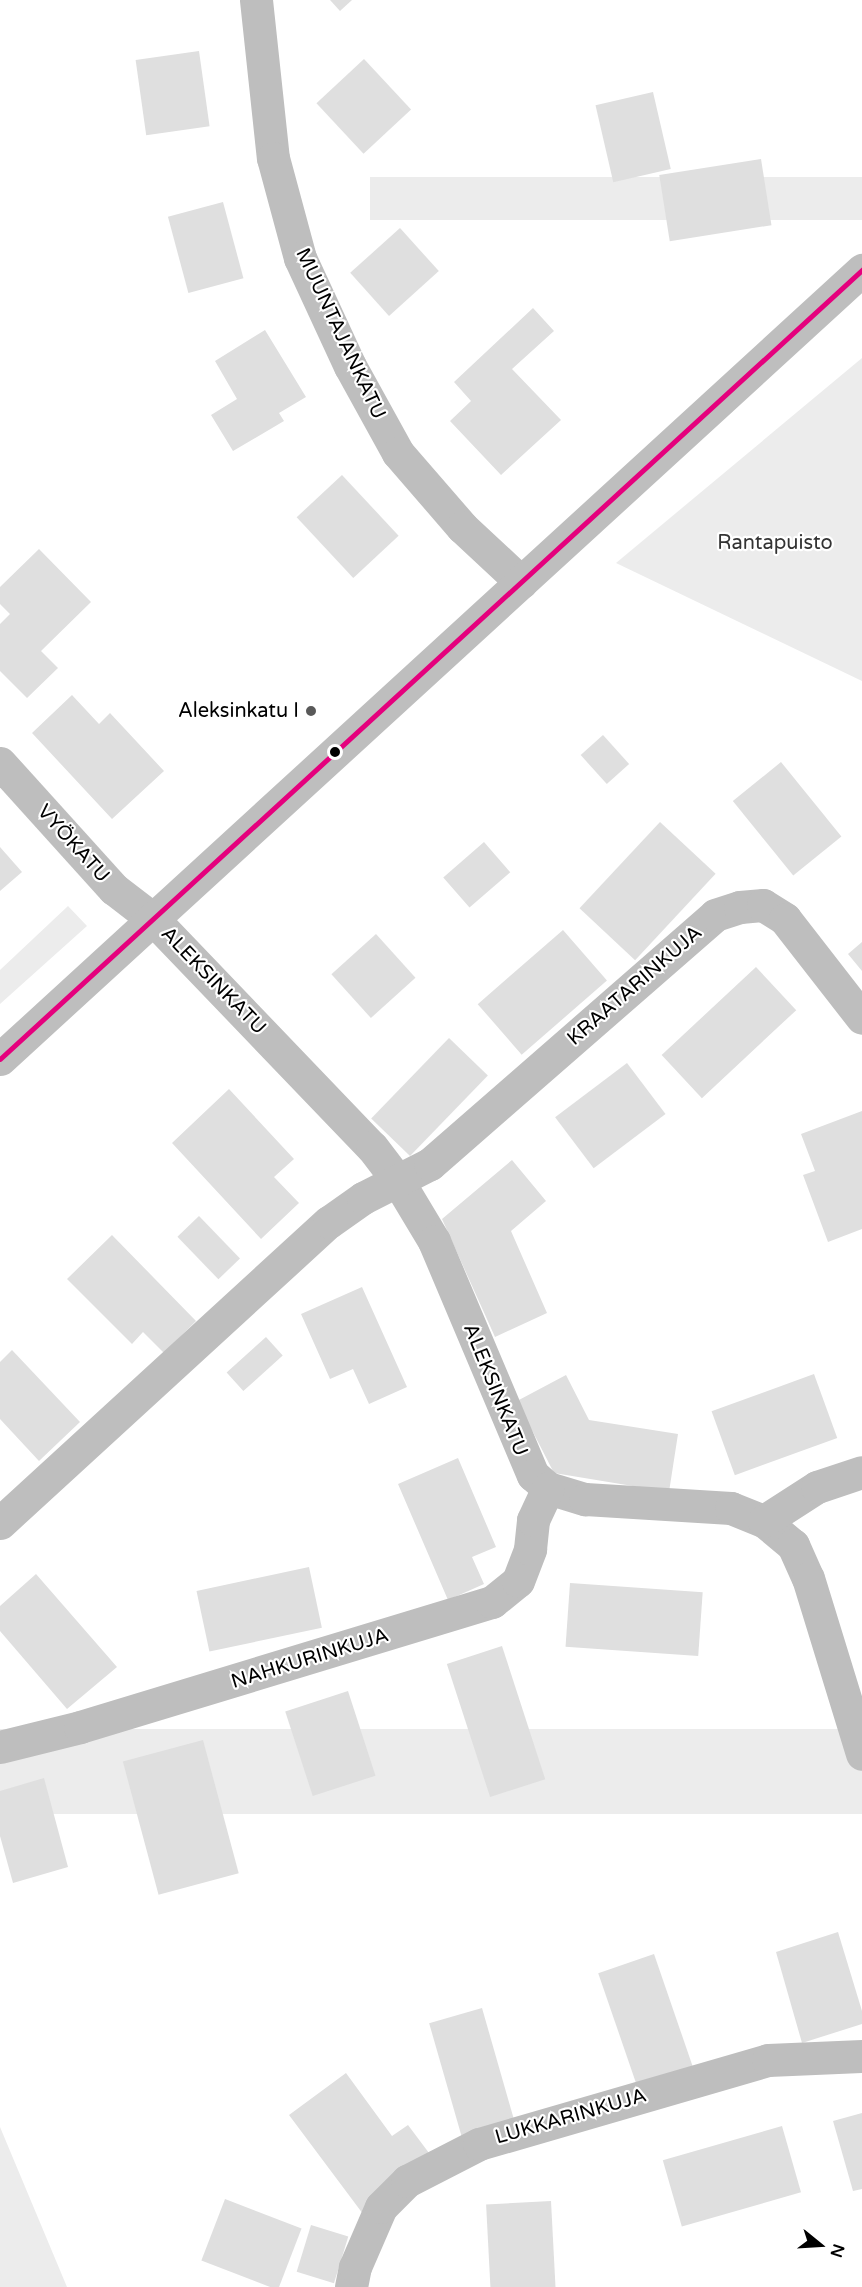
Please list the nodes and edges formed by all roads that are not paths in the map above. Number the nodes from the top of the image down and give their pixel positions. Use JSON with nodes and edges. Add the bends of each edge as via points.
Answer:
{"nodes":[{"id":1,"x":256,"y":0,"type":"edge"},
{"id":2,"x":862,"y":270,"type":"edge"},
{"id":3,"x":521,"y":582,"type":"junction"},
{"id":4,"x":0,"y":764,"type":"edge"},
{"id":5,"x":153,"y":919,"type":"junction"},
{"id":6,"x":862,"y":1018,"type":"edge"},
{"id":7,"x":0,"y":1059,"type":"edge"},
{"id":8,"x":398,"y":1181,"type":"junction"},
{"id":9,"x":862,"y":1472,"type":"edge"},
{"id":10,"x":548,"y":1488,"type":"junction"},
{"id":11,"x":764,"y":1521,"type":"junction"},
{"id":12,"x":0,"y":1522,"type":"edge"},
{"id":13,"x":0,"y":1747,"type":"edge"},
{"id":14,"x":862,"y":1754,"type":"edge"},
{"id":15,"x":862,"y":2056,"type":"edge"},
{"id":16,"x":351,"y":2287,"type":"edge"}],
"edges":[{"from":1,"to":3,"type":"street","name":"MUUNTAJANKATU","via":[[273,158],[300,258],[350,366],[398,453],[462,527]]},
{"from":2,"to":3,"type":"street"},
{"from":3,"to":5,"type":"street"},
{"from":4,"to":5,"type":"street","name":"VYÖKATU","via":[[114,889]]},
{"from":5,"to":7,"type":"street"},
{"from":5,"to":8,"type":"street","name":"ALEKSINKATU","via":[[372,1147]]},
{"from":6,"to":8,"type":"street","name":"KRAATARINKUJA","via":[[785,919],[763,905],[716,915],[430,1164]]},
{"from":8,"to":10,"type":"street","name":"ALEKSINKATU","via":[[434,1241],[525,1464]]},
{"from":8,"to":12,"type":"street","via":[[363,1198],[329,1222]]},
{"from":9,"to":11,"type":"street","via":[[817,1487]]},
{"from":10,"to":11,"type":"street","name":"ALEKSINKATU","via":[[585,1499],[731,1508]]},
{"from":10,"to":13,"type":"street","name":"NAHKURINKUJA","via":[[533,1520],[530,1549],[518,1581],[492,1602],[80,1727]]},
{"from":11,"to":14,"type":"street","name":"ALEKSINKATU","via":[[792,1545],[808,1578]]},
{"from":15,"to":16,"type":"street","name":"LUKKARINKUJA","via":[[768,2060],[478,2144],[407,2181],[381,2207]]}]}
